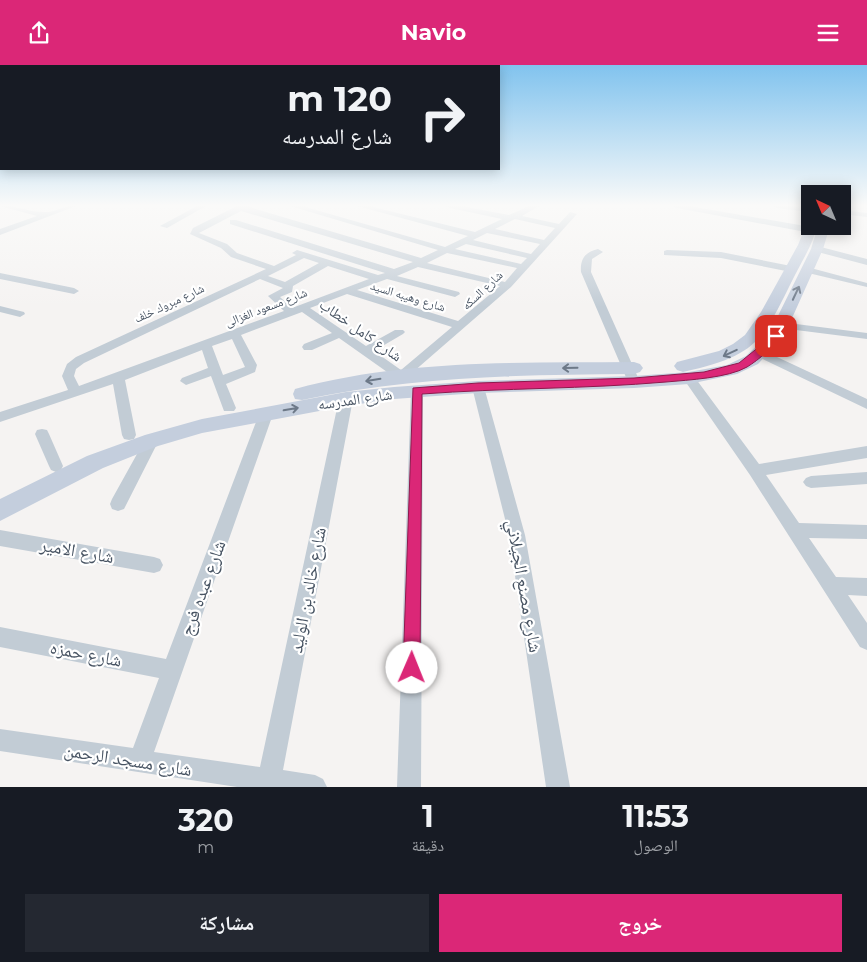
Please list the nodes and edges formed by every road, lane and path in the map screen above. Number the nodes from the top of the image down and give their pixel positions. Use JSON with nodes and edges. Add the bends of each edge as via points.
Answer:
{"nodes":[{"id":1,"x":208,"y":240,"type":"edge"},
{"id":2,"x":284,"y":240,"type":"edge"},
{"id":3,"x":348,"y":240,"type":"edge"},
{"id":4,"x":412,"y":240,"type":"edge"},
{"id":5,"x":468,"y":240,"type":"edge"},
{"id":6,"x":477,"y":240,"type":"edge"},
{"id":7,"x":531,"y":240,"type":"edge"},
{"id":8,"x":549,"y":240,"type":"edge"},
{"id":9,"x":806,"y":240,"type":"edge"},
{"id":10,"x":814,"y":240,"type":"edge"},
{"id":11,"x":546,"y":243,"type":"junction"},
{"id":12,"x":816,"y":249,"type":"junction"},
{"id":13,"x":448,"y":250,"type":"junction"},
{"id":14,"x":598,"y":252,"type":"dead end"},
{"id":15,"x":667,"y":253,"type":"dead end"},
{"id":16,"x":533,"y":257,"type":"junction"},
{"id":17,"x":867,"y":262,"type":"edge"},
{"id":18,"x":327,"y":263,"type":"junction"},
{"id":19,"x":420,"y":263,"type":"junction"},
{"id":20,"x":524,"y":267,"type":"junction"},
{"id":21,"x":274,"y":269,"type":"junction"},
{"id":22,"x":799,"y":270,"type":"junction"},
{"id":23,"x":0,"y":276,"type":"edge"},
{"id":24,"x":260,"y":276,"type":"junction"},
{"id":25,"x":388,"y":276,"type":"junction"},
{"id":26,"x":507,"y":285,"type":"junction"},
{"id":27,"x":864,"y":285,"type":"dead end"},
{"id":28,"x":286,"y":286,"type":"junction"},
{"id":29,"x":74,"y":291,"type":"dead end"},
{"id":30,"x":348,"y":291,"type":"junction"},
{"id":31,"x":455,"y":294,"type":"dead end"},
{"id":32,"x":0,"y":309,"type":"edge"},
{"id":33,"x":298,"y":310,"type":"junction"},
{"id":34,"x":20,"y":314,"type":"dead end"},
{"id":35,"x":774,"y":321,"type":"junction"},
{"id":36,"x":461,"y":326,"type":"junction"},
{"id":37,"x":399,"y":332,"type":"dead end"},
{"id":38,"x":235,"y":334,"type":"junction"},
{"id":39,"x":339,"y":334,"type":"junction"},
{"id":40,"x":867,"y":336,"type":"edge"},
{"id":41,"x":206,"y":345,"type":"junction"},
{"id":42,"x":308,"y":347,"type":"dead end"},
{"id":43,"x":364,"y":352,"type":"junction"},
{"id":44,"x":760,"y":353,"type":"junction"},
{"id":45,"x":218,"y":375,"type":"junction"},
{"id":46,"x":632,"y":375,"type":"junction"},
{"id":47,"x":118,"y":377,"type":"junction"},
{"id":48,"x":401,"y":377,"type":"junction"},
{"id":49,"x":689,"y":378,"type":"junction"},
{"id":50,"x":186,"y":381,"type":"dead end"},
{"id":51,"x":478,"y":387,"type":"junction"},
{"id":52,"x":417,"y":391,"type":"junction"},
{"id":53,"x":76,"y":392,"type":"junction"},
{"id":54,"x":346,"y":399,"type":"junction"},
{"id":55,"x":867,"y":404,"type":"edge"},
{"id":56,"x":229,"y":408,"type":"junction"},
{"id":57,"x":266,"y":414,"type":"junction"},
{"id":58,"x":0,"y":417,"type":"edge"},
{"id":59,"x":42,"y":434,"type":"dead end"},
{"id":60,"x":129,"y":435,"type":"junction"},
{"id":61,"x":152,"y":440,"type":"junction"},
{"id":62,"x":867,"y":452,"type":"edge"},
{"id":63,"x":56,"y":466,"type":"junction"},
{"id":64,"x":755,"y":471,"type":"junction"},
{"id":65,"x":867,"y":478,"type":"edge"},
{"id":66,"x":812,"y":483,"type":"dead end"},
{"id":67,"x":0,"y":496,"type":"edge"},
{"id":68,"x":118,"y":504,"type":"dead end"},
{"id":69,"x":0,"y":511,"type":"edge"},
{"id":70,"x":794,"y":530,"type":"junction"},
{"id":71,"x":867,"y":532,"type":"edge"},
{"id":72,"x":0,"y":538,"type":"edge"},
{"id":73,"x":154,"y":565,"type":"dead end"},
{"id":74,"x":830,"y":586,"type":"junction"},
{"id":75,"x":867,"y":587,"type":"edge"},
{"id":76,"x":0,"y":637,"type":"edge"},
{"id":77,"x":867,"y":640,"type":"edge"},
{"id":78,"x":173,"y":671,"type":"junction"},
{"id":79,"x":0,"y":740,"type":"edge"},
{"id":80,"x":139,"y":762,"type":"junction"},
{"id":81,"x":269,"y":781,"type":"junction"},
{"id":82,"x":315,"y":787,"type":"edge"},
{"id":83,"x":409,"y":787,"type":"edge"},
{"id":84,"x":558,"y":787,"type":"edge"}],
"edges":[{"from":1,"to":21,"type":"street","via":[[224,246],[234,255]]},
{"from":2,"to":25,"type":"street"},
{"from":3,"to":19,"type":"street"},
{"from":4,"to":13,"type":"street"},
{"from":5,"to":13,"type":"street","name":"شارع مسعود الغزالى"},
{"from":6,"to":16,"type":"street"},
{"from":7,"to":11,"type":"street"},
{"from":8,"to":11,"type":"street","name":"شارع السكه"},
{"from":9,"to":22,"type":"street","name":"شارع المدرسه"},
{"from":10,"to":12,"type":"street","name":"شارع المدرسه"},
{"from":11,"to":16,"type":"street","name":"شارع السكه"},
{"from":12,"to":17,"type":"street"},
{"from":12,"to":22,"type":"street","name":"شارع المدرسه"},
{"from":13,"to":19,"type":"street","name":"شارع مسعود الغزالى"},
{"from":13,"to":20,"type":"street"},
{"from":14,"to":46,"type":"street","via":[[587,258],[586,272]]},
{"from":15,"to":22,"type":"street","via":[[721,255]]},
{"from":16,"to":20,"type":"street","name":"شارع السكه"},
{"from":18,"to":21,"type":"street","name":"شارع مبروك خلف","via":[[300,254]]},
{"from":18,"to":25,"type":"street","name":"شارع مبروك خلف"},
{"from":18,"to":28,"type":"street"},
{"from":19,"to":25,"type":"street","name":"شارع مسعود الغزالى"},
{"from":19,"to":26,"type":"street"},
{"from":20,"to":26,"type":"street","name":"شارع السكه"},
{"from":21,"to":24,"type":"street","name":"شارع مبروك خلف"},
{"from":22,"to":27,"type":"street"},
{"from":22,"to":35,"type":"street","name":"شارع المدرسه"},
{"from":23,"to":29,"type":"street"},
{"from":24,"to":28,"type":"street"},
{"from":24,"to":53,"type":"street","name":"شارع مبروك خلف","via":[[80,359],[68,375]]},
{"from":25,"to":30,"type":"street","name":"شارع مسعود الغزالى"},
{"from":25,"to":31,"type":"street"},
{"from":26,"to":36,"type":"street","name":"شارع السكه"},
{"from":28,"to":33,"type":"street","name":"شارع كامل خطاب","via":[[290,289],[273,298]]},
{"from":30,"to":33,"type":"street","name":"شارع مسعود الغزالى"},
{"from":30,"to":36,"type":"street","name":"شارع وهيبه السيد"},
{"from":32,"to":34,"type":"street"},
{"from":33,"to":38,"type":"street","name":"شارع مسعود الغزالى"},
{"from":33,"to":39,"type":"street","name":"شارع كامل خطاب"},
{"from":35,"to":40,"type":"street"},
{"from":35,"to":44,"type":"street","name":"شارع المدرسه","via":[[772,342]]},
{"from":35,"to":46,"type":"street","name":"شارع المدرسه","one_way":true,"via":[[739,348],[714,359]]},
{"from":36,"to":48,"type":"street","name":"شارع السكه"},
{"from":37,"to":43,"type":"street"},
{"from":38,"to":41,"type":"street","name":"شارع مسعود الغزالى"},
{"from":38,"to":45,"type":"street","via":[[251,369]]},
{"from":39,"to":42,"type":"street"},
{"from":39,"to":43,"type":"street","name":"شارع كامل خطاب"},
{"from":41,"to":45,"type":"street"},
{"from":41,"to":47,"type":"street","name":"شارع مسعود الغزالى"},
{"from":43,"to":48,"type":"street","name":"شارع كامل خطاب"},
{"from":44,"to":49,"type":"street","name":"شارع المدرسه","via":[[731,370]]},
{"from":44,"to":55,"type":"street"},
{"from":45,"to":50,"type":"street"},
{"from":45,"to":56,"type":"street"},
{"from":46,"to":48,"type":"street","name":"شارع المدرسه","one_way":true,"via":[[509,370]]},
{"from":46,"to":49,"type":"street","name":"شارع المدرسه"},
{"from":46,"to":51,"type":"street","name":"شارع المدرسه"},
{"from":47,"to":53,"type":"street","name":"شارع مسعود الغزالى"},
{"from":47,"to":60,"type":"street"},
{"from":48,"to":56,"type":"street","name":"شارع المدرسه","one_way":true},
{"from":49,"to":64,"type":"street"},
{"from":51,"to":52,"type":"street","name":"شارع المدرسه"},
{"from":51,"to":84,"type":"street","name":"شارع مصنع الجيلاني","via":[[516,535]]},
{"from":52,"to":54,"type":"street","name":"شارع المدرسه"},
{"from":52,"to":83,"type":"street"},
{"from":53,"to":58,"type":"street","name":"شارع مسعود الغزالى"},
{"from":57,"to":54,"type":"street","name":"شارع المدرسه","one_way":true},
{"from":54,"to":81,"type":"street","name":"شارع خالد بن الوليد"},
{"from":56,"to":60,"type":"street","name":"شارع المدرسه"},
{"from":57,"to":61,"type":"street","name":"شارع المدرسه","via":[[202,426]]},
{"from":57,"to":78,"type":"street","name":"شارع عبده فرج"},
{"from":59,"to":63,"type":"street"},
{"from":60,"to":63,"type":"street","name":"شارع المدرسه"},
{"from":61,"to":68,"type":"street"},
{"from":61,"to":69,"type":"street","name":"شارع المدرسه","via":[[65,476]]},
{"from":62,"to":64,"type":"street"},
{"from":63,"to":67,"type":"street","name":"شارع المدرسه"},
{"from":64,"to":70,"type":"street"},
{"from":65,"to":66,"type":"street"},
{"from":70,"to":71,"type":"street"},
{"from":70,"to":74,"type":"street"},
{"from":72,"to":73,"type":"street","name":"شارع الامير"},
{"from":74,"to":75,"type":"street"},
{"from":74,"to":77,"type":"street"},
{"from":76,"to":78,"type":"street","name":"شارع حمزه"},
{"from":78,"to":80,"type":"street","name":"شارع عبده فرج"},
{"from":79,"to":80,"type":"street","name":"شارع مسجد الرحمن"},
{"from":80,"to":81,"type":"street","name":"شارع مسجد الرحمن"},
{"from":81,"to":82,"type":"street","name":"شارع مسجد الرحمن"}]}
